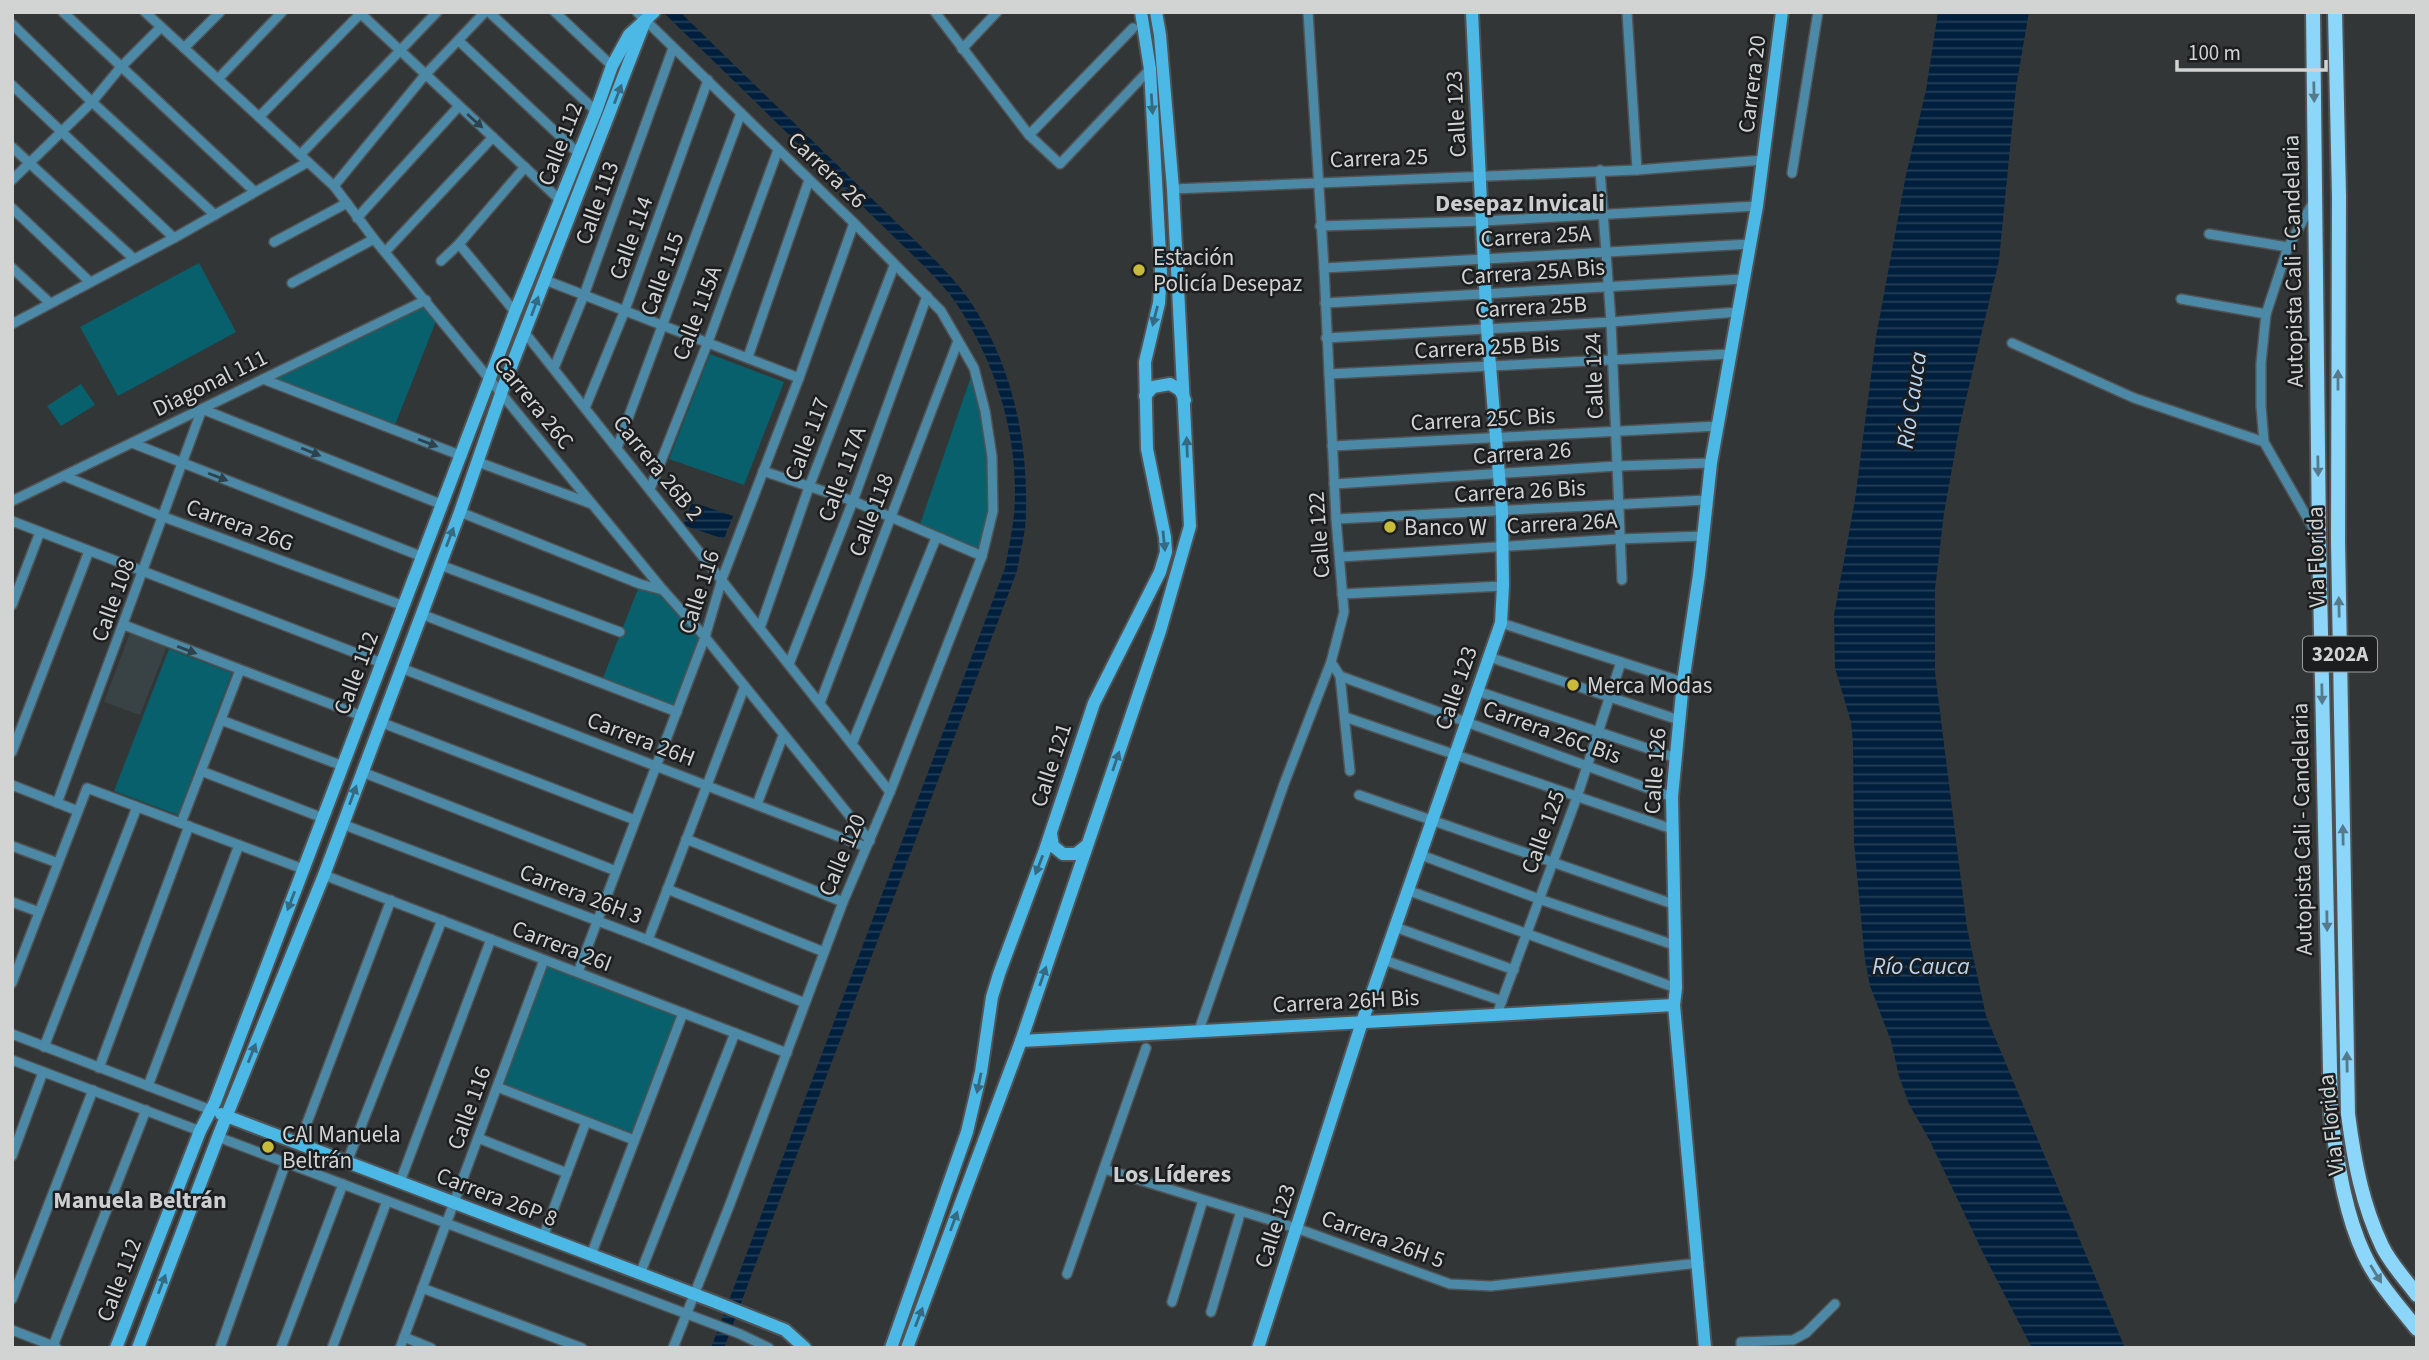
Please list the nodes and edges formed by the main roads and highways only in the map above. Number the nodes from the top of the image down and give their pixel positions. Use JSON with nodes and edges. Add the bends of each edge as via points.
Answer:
{"nodes":[{"id":1,"x":2313,"y":12,"type":"edge"},
{"id":2,"x":2335,"y":12,"type":"edge"},
{"id":3,"x":2417,"y":1295,"type":"edge"},
{"id":4,"x":2417,"y":1329,"type":"edge"}],
"edges":[{"from":1,"to":4,"type":"main road","name":"Autopista Cali - Candelaria","number":"3202A","one_way":true,"via":[[2331,1117],[2348,1212],[2364,1255]]},
{"from":3,"to":2,"type":"main road","name":"Via Florida","number":"3202A","one_way":true,"via":[[2383,1248],[2370,1214],[2354,1165],[2348,1114]]}]}
